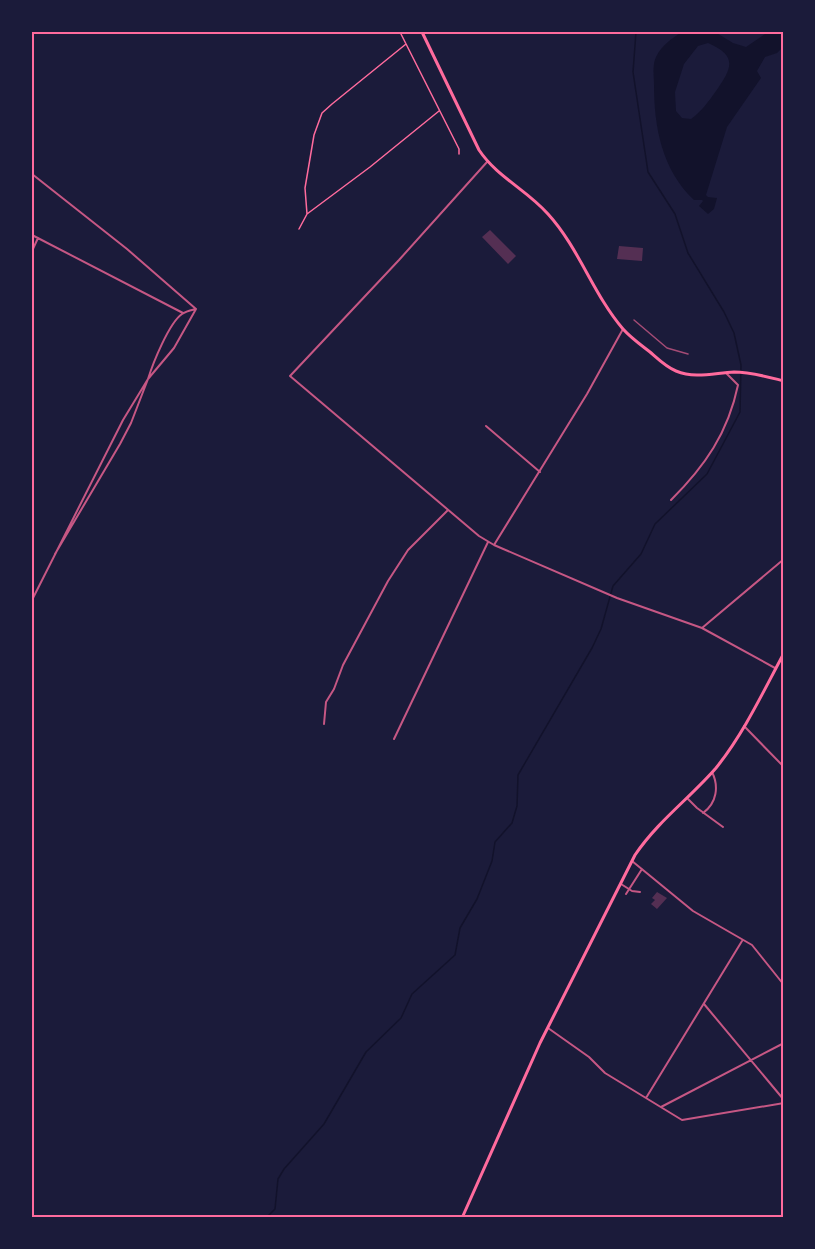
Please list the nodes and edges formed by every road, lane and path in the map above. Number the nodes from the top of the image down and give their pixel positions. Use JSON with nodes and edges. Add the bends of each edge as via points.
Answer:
{"nodes":[{"id":1,"x":400,"y":32,"type":"edge"},
{"id":2,"x":422,"y":32,"type":"edge"},
{"id":3,"x":406,"y":44,"type":"junction"},
{"id":4,"x":439,"y":111,"type":"junction"},
{"id":5,"x":459,"y":154,"type":"dead end"},
{"id":6,"x":487,"y":162,"type":"junction"},
{"id":7,"x":32,"y":174,"type":"edge"},
{"id":8,"x":307,"y":214,"type":"junction"},
{"id":9,"x":298,"y":229,"type":"dead end"},
{"id":10,"x":32,"y":235,"type":"edge"},
{"id":11,"x":38,"y":238,"type":"junction"},
{"id":12,"x":32,"y":251,"type":"edge"},
{"id":13,"x":196,"y":309,"type":"junction"},
{"id":14,"x":183,"y":313,"type":"junction"},
{"id":15,"x":623,"y":329,"type":"junction"},
{"id":16,"x":726,"y":373,"type":"junction"},
{"id":17,"x":148,"y":379,"type":"junction"},
{"id":18,"x":783,"y":381,"type":"edge"},
{"id":19,"x":486,"y":426,"type":"dead end"},
{"id":20,"x":540,"y":472,"type":"junction"},
{"id":21,"x":671,"y":500,"type":"dead end"},
{"id":22,"x":448,"y":510,"type":"junction"},
{"id":23,"x":488,"y":542,"type":"junction"},
{"id":24,"x":494,"y":545,"type":"junction"},
{"id":25,"x":55,"y":554,"type":"junction"},
{"id":26,"x":783,"y":559,"type":"edge"},
{"id":27,"x":32,"y":600,"type":"edge"},
{"id":28,"x":702,"y":628,"type":"junction"},
{"id":29,"x":783,"y":653,"type":"edge"},
{"id":30,"x":775,"y":668,"type":"junction"},
{"id":31,"x":324,"y":724,"type":"dead end"},
{"id":32,"x":744,"y":726,"type":"junction"},
{"id":33,"x":394,"y":739,"type":"dead end"},
{"id":34,"x":783,"y":767,"type":"edge"},
{"id":35,"x":712,"y":772,"type":"junction"},
{"id":36,"x":687,"y":797,"type":"junction"},
{"id":37,"x":703,"y":813,"type":"junction"},
{"id":38,"x":723,"y":827,"type":"dead end"},
{"id":39,"x":632,"y":861,"type":"junction"},
{"id":40,"x":642,"y":868,"type":"junction"},
{"id":41,"x":620,"y":883,"type":"junction"},
{"id":42,"x":630,"y":888,"type":"junction"},
{"id":43,"x":640,"y":892,"type":"dead end"},
{"id":44,"x":626,"y":894,"type":"dead end"},
{"id":45,"x":742,"y":941,"type":"junction"},
{"id":46,"x":783,"y":985,"type":"edge"},
{"id":47,"x":704,"y":1004,"type":"junction"},
{"id":48,"x":548,"y":1028,"type":"junction"},
{"id":49,"x":783,"y":1043,"type":"edge"},
{"id":50,"x":751,"y":1060,"type":"junction"},
{"id":51,"x":646,"y":1098,"type":"junction"},
{"id":52,"x":783,"y":1101,"type":"edge"},
{"id":53,"x":661,"y":1107,"type":"junction"},
{"id":54,"x":462,"y":1218,"type":"edge"}],
"edges":[{"from":1,"to":3,"type":"path"},
{"from":2,"to":6,"type":"main road"},
{"from":3,"to":4,"type":"path"},
{"from":3,"to":8,"type":"path","via":[[322,113],[305,188]]},
{"from":4,"to":5,"type":"path"},
{"from":4,"to":8,"type":"path"},
{"from":6,"to":15,"type":"main road","via":[[532,198],[558,226]]},
{"from":6,"to":22,"type":"street","via":[[290,376]]},
{"from":7,"to":13,"type":"street"},
{"from":8,"to":9,"type":"path"},
{"from":10,"to":11,"type":"street"},
{"from":11,"to":12,"type":"street"},
{"from":11,"to":14,"type":"street"},
{"from":13,"to":14,"type":"street"},
{"from":13,"to":17,"type":"street","via":[[174,348]]},
{"from":14,"to":17,"type":"street","via":[[164,341]]},
{"from":15,"to":16,"type":"main road","via":[[677,371],[693,375]]},
{"from":15,"to":20,"type":"street"},
{"from":16,"to":18,"type":"main road"},
{"from":16,"to":21,"type":"street","via":[[738,385],[733,408],[709,457]]},
{"from":17,"to":25,"type":"street"},
{"from":17,"to":25,"type":"street","via":[[120,444]]},
{"from":19,"to":20,"type":"street"},
{"from":20,"to":24,"type":"street"},
{"from":22,"to":23,"type":"street"},
{"from":22,"to":31,"type":"street","via":[[408,550],[388,581],[326,702]]},
{"from":23,"to":24,"type":"street"},
{"from":23,"to":33,"type":"street"},
{"from":24,"to":28,"type":"street","via":[[617,598]]},
{"from":25,"to":27,"type":"street"},
{"from":26,"to":28,"type":"street"},
{"from":28,"to":30,"type":"street"},
{"from":29,"to":30,"type":"main road"},
{"from":30,"to":32,"type":"main road"},
{"from":32,"to":34,"type":"street"},
{"from":32,"to":35,"type":"main road"},
{"from":35,"to":36,"type":"main road"},
{"from":35,"to":37,"type":"street","via":[[717,781],[716,794]]},
{"from":36,"to":37,"type":"street"},
{"from":36,"to":39,"type":"main road","via":[[645,840]]},
{"from":37,"to":38,"type":"street"},
{"from":39,"to":40,"type":"street"},
{"from":39,"to":41,"type":"main road"},
{"from":40,"to":42,"type":"street"},
{"from":40,"to":45,"type":"street","via":[[693,911]]},
{"from":41,"to":42,"type":"street"},
{"from":41,"to":48,"type":"main road"},
{"from":42,"to":43,"type":"street"},
{"from":42,"to":44,"type":"street"},
{"from":45,"to":46,"type":"street","via":[[752,945]]},
{"from":45,"to":47,"type":"street"},
{"from":47,"to":50,"type":"street"},
{"from":47,"to":51,"type":"street"},
{"from":48,"to":51,"type":"street","via":[[605,1073]]},
{"from":48,"to":54,"type":"main road"},
{"from":49,"to":50,"type":"street"},
{"from":50,"to":52,"type":"street"},
{"from":50,"to":53,"type":"street"},
{"from":51,"to":53,"type":"street"},
{"from":52,"to":53,"type":"street","via":[[682,1120]]}]}
